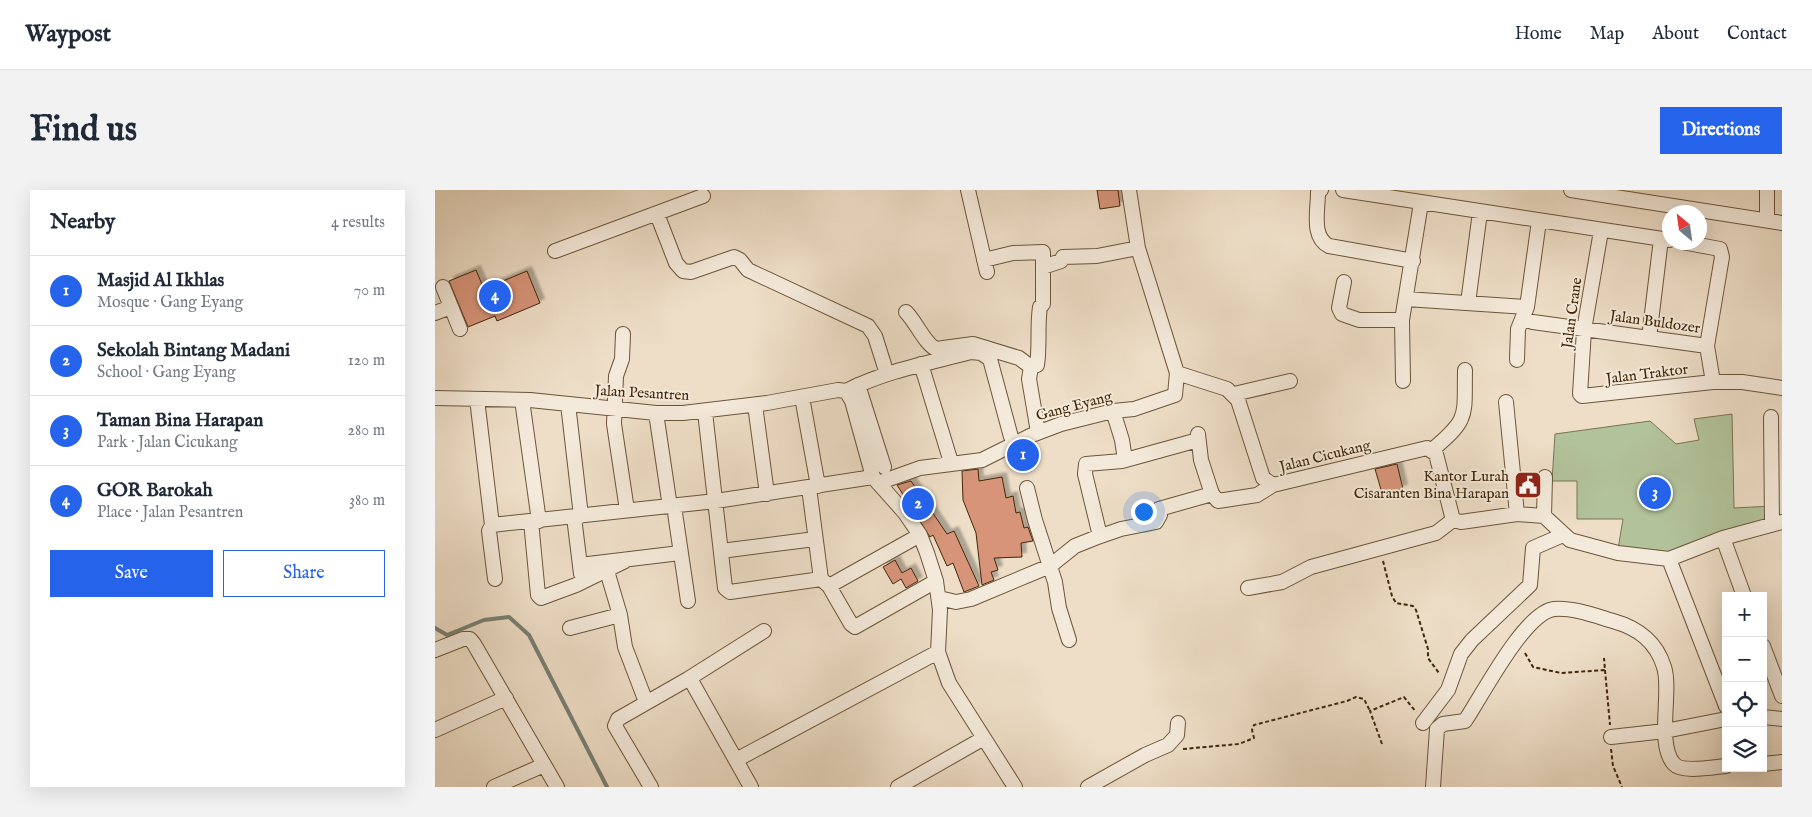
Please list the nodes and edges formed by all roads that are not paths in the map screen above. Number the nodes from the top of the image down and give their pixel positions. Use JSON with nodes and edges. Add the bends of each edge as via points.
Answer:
{"nodes":[{"id":1,"x":968,"y":190,"type":"edge"},
{"id":2,"x":1129,"y":190,"type":"edge"},
{"id":3,"x":1321,"y":190,"type":"edge"},
{"id":4,"x":1343,"y":190,"type":"edge"},
{"id":5,"x":1571,"y":190,"type":"edge"},
{"id":6,"x":1767,"y":190,"type":"edge"},
{"id":7,"x":703,"y":196,"type":"dead end"},
{"id":8,"x":1421,"y":204,"type":"junction"},
{"id":9,"x":1480,"y":212,"type":"junction"},
{"id":10,"x":657,"y":214,"type":"junction"},
{"id":11,"x":1767,"y":220,"type":"junction"},
{"id":12,"x":1539,"y":221,"type":"junction"},
{"id":13,"x":1782,"y":223,"type":"edge"},
{"id":14,"x":1601,"y":231,"type":"junction"},
{"id":15,"x":1662,"y":240,"type":"edge"},
{"id":16,"x":1707,"y":247,"type":"edge"},
{"id":17,"x":1137,"y":248,"type":"junction"},
{"id":18,"x":1663,"y":250,"type":"edge"},
{"id":19,"x":555,"y":251,"type":"dead end"},
{"id":20,"x":1413,"y":261,"type":"junction"},
{"id":21,"x":1043,"y":266,"type":"junction"},
{"id":22,"x":1344,"y":282,"type":"dead end"},
{"id":23,"x":443,"y":287,"type":"dead end"},
{"id":24,"x":1407,"y":299,"type":"junction"},
{"id":25,"x":1468,"y":303,"type":"junction"},
{"id":26,"x":443,"y":310,"type":"edge"},
{"id":27,"x":906,"y":312,"type":"dead end"},
{"id":28,"x":1525,"y":313,"type":"junction"},
{"id":29,"x":1402,"y":320,"type":"junction"},
{"id":30,"x":460,"y":329,"type":"dead end"},
{"id":31,"x":1584,"y":330,"type":"junction"},
{"id":32,"x":623,"y":334,"type":"dead end"},
{"id":33,"x":1649,"y":338,"type":"junction"},
{"id":34,"x":1707,"y":346,"type":"junction"},
{"id":35,"x":1517,"y":360,"type":"dead end"},
{"id":36,"x":921,"y":364,"type":"junction"},
{"id":37,"x":1031,"y":367,"type":"junction"},
{"id":38,"x":1465,"y":370,"type":"dead end"},
{"id":39,"x":887,"y":374,"type":"junction"},
{"id":40,"x":1177,"y":374,"type":"junction"},
{"id":41,"x":1290,"y":381,"type":"dead end"},
{"id":42,"x":1403,"y":381,"type":"dead end"},
{"id":43,"x":1713,"y":382,"type":"junction"},
{"id":44,"x":852,"y":388,"type":"junction"},
{"id":45,"x":1782,"y":388,"type":"edge"},
{"id":46,"x":1234,"y":394,"type":"junction"},
{"id":47,"x":802,"y":397,"type":"junction"},
{"id":48,"x":1585,"y":397,"type":"joint"},
{"id":49,"x":435,"y":398,"type":"edge"},
{"id":50,"x":523,"y":400,"type":"junction"},
{"id":51,"x":1506,"y":402,"type":"dead end"},
{"id":52,"x":477,"y":404,"type":"junction"},
{"id":53,"x":568,"y":404,"type":"junction"},
{"id":54,"x":755,"y":405,"type":"junction"},
{"id":55,"x":615,"y":408,"type":"junction"},
{"id":56,"x":1113,"y":411,"type":"junction"},
{"id":57,"x":705,"y":412,"type":"junction"},
{"id":58,"x":656,"y":413,"type":"junction"},
{"id":59,"x":1771,"y":417,"type":"dead end"},
{"id":60,"x":1039,"y":432,"type":"junction"},
{"id":61,"x":1011,"y":437,"type":"dead end"},
{"id":62,"x":1432,"y":450,"type":"junction"},
{"id":63,"x":950,"y":459,"type":"dead end"},
{"id":64,"x":1125,"y":460,"type":"junction"},
{"id":65,"x":884,"y":467,"type":"dead end"},
{"id":66,"x":1545,"y":477,"type":"dead end"},
{"id":67,"x":875,"y":480,"type":"junction"},
{"id":68,"x":1273,"y":485,"type":"junction"},
{"id":69,"x":813,"y":487,"type":"junction"},
{"id":70,"x":1027,"y":488,"type":"dead end"},
{"id":71,"x":767,"y":494,"type":"junction"},
{"id":72,"x":1212,"y":494,"type":"junction"},
{"id":73,"x":716,"y":501,"type":"junction"},
{"id":74,"x":672,"y":506,"type":"junction"},
{"id":75,"x":627,"y":510,"type":"junction"},
{"id":76,"x":1517,"y":514,"type":"junction"},
{"id":77,"x":1543,"y":516,"type":"junction"},
{"id":78,"x":577,"y":517,"type":"junction"},
{"id":79,"x":1453,"y":520,"type":"junction"},
{"id":80,"x":535,"y":521,"type":"junction"},
{"id":81,"x":1777,"y":523,"type":"edge"},
{"id":82,"x":492,"y":525,"type":"junction"},
{"id":83,"x":920,"y":535,"type":"junction"},
{"id":84,"x":1563,"y":535,"type":"junction"},
{"id":85,"x":1101,"y":536,"type":"junction"},
{"id":86,"x":815,"y":539,"type":"junction"},
{"id":87,"x":1724,"y":540,"type":"junction"},
{"id":88,"x":721,"y":551,"type":"junction"},
{"id":89,"x":680,"y":553,"type":"junction"},
{"id":90,"x":1669,"y":559,"type":"junction"},
{"id":91,"x":625,"y":561,"type":"junction"},
{"id":92,"x":580,"y":565,"type":"junction"},
{"id":93,"x":1050,"y":566,"type":"junction"},
{"id":94,"x":607,"y":571,"type":"junction"},
{"id":95,"x":495,"y":580,"type":"dead end"},
{"id":96,"x":936,"y":581,"type":"junction"},
{"id":97,"x":582,"y":582,"type":"junction"},
{"id":98,"x":825,"y":582,"type":"junction"},
{"id":99,"x":1248,"y":588,"type":"dead end"},
{"id":100,"x":1744,"y":592,"type":"edge"},
{"id":101,"x":939,"y":598,"type":"junction"},
{"id":102,"x":688,"y":601,"type":"dead end"},
{"id":103,"x":620,"y":615,"type":"junction"},
{"id":104,"x":570,"y":628,"type":"dead end"},
{"id":105,"x":764,"y":631,"type":"dead end"},
{"id":106,"x":1069,"y":640,"type":"dead end"},
{"id":107,"x":435,"y":650,"type":"edge"},
{"id":108,"x":938,"y":652,"type":"junction"},
{"id":109,"x":1767,"y":657,"type":"edge"},
{"id":110,"x":688,"y":679,"type":"junction"},
{"id":111,"x":1722,"y":696,"type":"edge"},
{"id":112,"x":1782,"y":696,"type":"edge"},
{"id":113,"x":506,"y":698,"type":"junction"},
{"id":114,"x":646,"y":702,"type":"junction"},
{"id":115,"x":1767,"y":717,"type":"edge"},
{"id":116,"x":1782,"y":719,"type":"edge"},
{"id":117,"x":1722,"y":720,"type":"edge"},
{"id":118,"x":1178,"y":723,"type":"dead end"},
{"id":119,"x":1423,"y":723,"type":"road end"},
{"id":120,"x":435,"y":730,"type":"edge"},
{"id":121,"x":1665,"y":731,"type":"junction"},
{"id":122,"x":1611,"y":737,"type":"road end"},
{"id":123,"x":984,"y":738,"type":"junction"},
{"id":124,"x":736,"y":760,"type":"junction"},
{"id":125,"x":1782,"y":762,"type":"edge"},
{"id":126,"x":1767,"y":764,"type":"edge"},
{"id":127,"x":544,"y":765,"type":"junction"},
{"id":128,"x":1722,"y":766,"type":"edge"},
{"id":129,"x":494,"y":787,"type":"edge"},
{"id":130,"x":557,"y":787,"type":"edge"},
{"id":131,"x":651,"y":787,"type":"edge"},
{"id":132,"x":751,"y":787,"type":"edge"},
{"id":133,"x":898,"y":787,"type":"edge"},
{"id":134,"x":1015,"y":787,"type":"edge"},
{"id":135,"x":1088,"y":787,"type":"edge"},
{"id":136,"x":1433,"y":787,"type":"edge"}],
"edges":[{"from":1,"to":21,"type":"street","via":[[985,266],[1013,253],[1043,252]]},
{"from":2,"to":17,"type":"street"},
{"from":3,"to":20,"type":"street","via":[[1318,192],[1317,234],[1321,242]]},
{"from":4,"to":8,"type":"street"},
{"from":5,"to":11,"type":"street"},
{"from":6,"to":11,"type":"street"},
{"from":7,"to":10,"type":"street"},
{"from":8,"to":9,"type":"street"},
{"from":8,"to":20,"type":"street"},
{"from":9,"to":12,"type":"street"},
{"from":9,"to":25,"type":"street"},
{"from":10,"to":19,"type":"street"},
{"from":10,"to":39,"type":"street","via":[[676,263],[683,271],[691,272],[735,257],[748,270],[869,326]]},
{"from":11,"to":13,"type":"street"},
{"from":12,"to":14,"type":"street"},
{"from":12,"to":28,"type":"street"},
{"from":14,"to":15,"type":"street"},
{"from":14,"to":31,"type":"street","name":"Jalan Crane"},
{"from":16,"to":34,"type":"street","via":[[1719,249],[1722,257]]},
{"from":17,"to":21,"type":"street","via":[[1097,256],[1063,257],[1061,261]]},
{"from":17,"to":40,"type":"street"},
{"from":18,"to":33,"type":"street"},
{"from":20,"to":24,"type":"street"},
{"from":21,"to":37,"type":"street","via":[[1039,356],[1037,365]]},
{"from":22,"to":29,"type":"street","via":[[1339,308],[1341,314],[1359,320]]},
{"from":23,"to":26,"type":"street"},
{"from":24,"to":25,"type":"street","name":"Jalan Buldozer"},
{"from":24,"to":29,"type":"street"},
{"from":25,"to":28,"type":"street","name":"Jalan Buldozer"},
{"from":26,"to":30,"type":"street"},
{"from":27,"to":37,"type":"street","via":[[931,347],[973,344],[1019,358]]},
{"from":28,"to":31,"type":"street","name":"Jalan Buldozer"},
{"from":28,"to":35,"type":"street","via":[[1519,329]]},
{"from":29,"to":42,"type":"street"},
{"from":31,"to":33,"type":"street","name":"Jalan Buldozer"},
{"from":31,"to":48,"type":"street","name":"Jalan Crane","via":[[1580,394]]},
{"from":32,"to":55,"type":"street"},
{"from":33,"to":34,"type":"street","name":"Jalan Buldozer"},
{"from":34,"to":43,"type":"street","name":"Jalan Buldozer"},
{"from":36,"to":39,"type":"street","name":"Jalan Pesantren"},
{"from":36,"to":61,"type":"street","name":"Jalan Pesantren","via":[[971,352],[981,353],[990,359]]},
{"from":36,"to":63,"type":"street"},
{"from":37,"to":60,"type":"street","via":[[1029,379]]},
{"from":38,"to":62,"type":"street","via":[[1463,417],[1459,426]]},
{"from":39,"to":44,"type":"street","name":"Jalan Pesantren"},
{"from":40,"to":46,"type":"street"},
{"from":40,"to":56,"type":"street","name":"Gang Eyang","via":[[1175,395],[1134,409]]},
{"from":41,"to":46,"type":"street"},
{"from":43,"to":45,"type":"street","via":[[1742,382]]},
{"from":43,"to":48,"type":"street","name":"Jalan Traktor"},
{"from":44,"to":47,"type":"street","name":"Jalan Pesantren"},
{"from":44,"to":65,"type":"street"},
{"from":44,"to":67,"type":"street","via":[[852,401]]},
{"from":46,"to":68,"type":"street","name":"Jalan Cicukang","via":[[1263,478]]},
{"from":47,"to":54,"type":"street","name":"Jalan Pesantren"},
{"from":47,"to":69,"type":"street"},
{"from":49,"to":52,"type":"street","name":"Jalan Pesantren"},
{"from":50,"to":52,"type":"street","name":"Jalan Pesantren"},
{"from":50,"to":53,"type":"street","name":"Jalan Pesantren"},
{"from":50,"to":80,"type":"street"},
{"from":51,"to":76,"type":"street"},
{"from":52,"to":82,"type":"street"},
{"from":53,"to":55,"type":"street","name":"Jalan Pesantren"},
{"from":53,"to":78,"type":"street"},
{"from":54,"to":57,"type":"street","name":"Jalan Pesantren"},
{"from":54,"to":71,"type":"street"},
{"from":55,"to":58,"type":"street","name":"Jalan Pesantren"},
{"from":55,"to":75,"type":"street","via":[[614,424]]},
{"from":56,"to":60,"type":"street","name":"Gang Eyang"},
{"from":56,"to":64,"type":"street"},
{"from":57,"to":58,"type":"street","name":"Jalan Pesantren"},
{"from":57,"to":73,"type":"street"},
{"from":58,"to":74,"type":"street"},
{"from":59,"to":81,"type":"street"},
{"from":60,"to":67,"type":"street","name":"Gang Eyang","via":[[982,460],[920,468]]},
{"from":62,"to":68,"type":"street","name":"Jalan Cicukang","via":[[1427,448]]},
{"from":62,"to":79,"type":"street","via":[[1436,454]]},
{"from":64,"to":72,"type":"street","via":[[1198,437]]},
{"from":64,"to":85,"type":"street","via":[[1084,466]]},
{"from":66,"to":77,"type":"street"},
{"from":67,"to":69,"type":"street","name":"Gang Eyang"},
{"from":67,"to":83,"type":"street"},
{"from":68,"to":72,"type":"street","via":[[1257,495],[1231,500],[1218,501]]},
{"from":69,"to":71,"type":"street","name":"Gang Eyang"},
{"from":69,"to":86,"type":"street"},
{"from":70,"to":93,"type":"street"},
{"from":71,"to":73,"type":"street","name":"Gang Eyang"},
{"from":72,"to":85,"type":"street","via":[[1159,509],[1156,522]]},
{"from":73,"to":74,"type":"street","name":"Gang Eyang"},
{"from":73,"to":88,"type":"street"},
{"from":74,"to":75,"type":"street","name":"Gang Eyang"},
{"from":74,"to":89,"type":"street"},
{"from":75,"to":78,"type":"street","name":"Gang Eyang"},
{"from":76,"to":77,"type":"street"},
{"from":76,"to":79,"type":"street","via":[[1461,522]]},
{"from":77,"to":84,"type":"street"},
{"from":78,"to":80,"type":"street","name":"Gang Eyang"},
{"from":78,"to":92,"type":"street"},
{"from":79,"to":99,"type":"street","via":[[1436,533],[1311,567],[1282,582]]},
{"from":80,"to":82,"type":"street","name":"Gang Eyang"},
{"from":80,"to":97,"type":"street","via":[[539,597]]},
{"from":81,"to":87,"type":"street"},
{"from":82,"to":95,"type":"street","via":[[489,531]]},
{"from":83,"to":96,"type":"street"},
{"from":83,"to":98,"type":"street"},
{"from":84,"to":90,"type":"street","via":[[1570,540],[1618,553]]},
{"from":84,"to":119,"type":"street","via":[[1533,548],[1530,585],[1461,654],[1448,690]]},
{"from":85,"to":93,"type":"street","via":[[1075,546]]},
{"from":86,"to":88,"type":"street"},
{"from":86,"to":98,"type":"street"},
{"from":87,"to":90,"type":"street"},
{"from":87,"to":100,"type":"street"},
{"from":88,"to":98,"type":"street","via":[[725,588],[730,592]]},
{"from":89,"to":91,"type":"street"},
{"from":89,"to":102,"type":"street"},
{"from":90,"to":111,"type":"street"},
{"from":91,"to":92,"type":"street"},
{"from":91,"to":94,"type":"street"},
{"from":92,"to":97,"type":"street"},
{"from":93,"to":101,"type":"street","via":[[971,598],[956,602]]},
{"from":93,"to":106,"type":"street"},
{"from":94,"to":97,"type":"street"},
{"from":94,"to":103,"type":"street"},
{"from":96,"to":98,"type":"street","via":[[855,627]]},
{"from":96,"to":101,"type":"street"},
{"from":101,"to":108,"type":"street"},
{"from":103,"to":104,"type":"street"},
{"from":103,"to":114,"type":"street","via":[[625,647]]},
{"from":105,"to":110,"type":"street"},
{"from":107,"to":113,"type":"street","via":[[470,639]]},
{"from":108,"to":123,"type":"street","via":[[949,683]]},
{"from":108,"to":124,"type":"street"},
{"from":109,"to":112,"type":"street"},
{"from":110,"to":114,"type":"street"},
{"from":110,"to":124,"type":"street"},
{"from":113,"to":120,"type":"street"},
{"from":113,"to":127,"type":"street"},
{"from":114,"to":131,"type":"street","via":[[618,719],[615,726]]},
{"from":115,"to":116,"type":"street"},
{"from":117,"to":121,"type":"street"},
{"from":118,"to":135,"type":"street","via":[[1177,735],[1168,746]]},
{"from":121,"to":122,"type":"street"},
{"from":121,"to":128,"type":"street","via":[[1670,758],[1675,765],[1683,769]]},
{"from":121,"to":136,"type":"street","via":[[1665,668],[1649,639],[1631,626],[1564,609],[1551,610],[1513,644],[1465,721],[1443,724],[1437,729]]},
{"from":123,"to":133,"type":"street"},
{"from":123,"to":134,"type":"street"},
{"from":124,"to":132,"type":"street"},
{"from":125,"to":126,"type":"street"},
{"from":127,"to":129,"type":"street"},
{"from":127,"to":130,"type":"street"}]}
